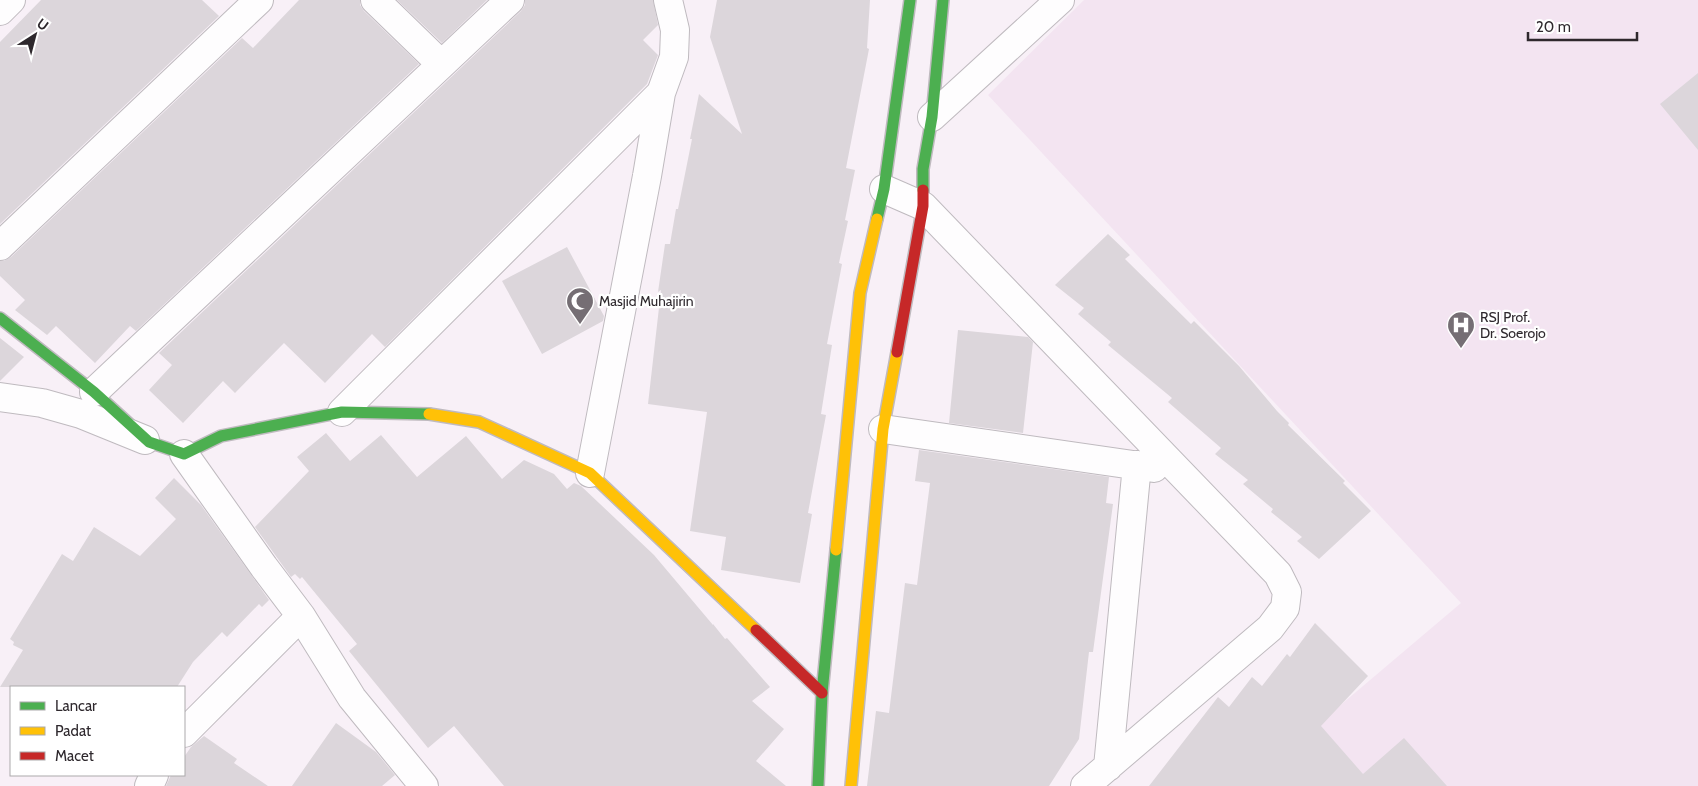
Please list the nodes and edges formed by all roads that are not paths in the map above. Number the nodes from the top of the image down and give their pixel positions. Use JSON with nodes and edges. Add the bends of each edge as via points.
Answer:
{"nodes":[{"id":1,"x":11,"y":0,"type":"edge"},
{"id":2,"x":259,"y":0,"type":"edge"},
{"id":3,"x":375,"y":0,"type":"edge"},
{"id":4,"x":510,"y":0,"type":"edge"},
{"id":5,"x":668,"y":0,"type":"edge"},
{"id":6,"x":910,"y":0,"type":"edge"},
{"id":7,"x":943,"y":0,"type":"edge"},
{"id":8,"x":1051,"y":3,"type":"edge"},
{"id":9,"x":0,"y":11,"type":"edge"},
{"id":10,"x":441,"y":64,"type":"junction"},
{"id":11,"x":661,"y":92,"type":"junction"},
{"id":12,"x":932,"y":117,"type":"junction"},
{"id":13,"x":884,"y":189,"type":"junction"},
{"id":14,"x":923,"y":206,"type":"junction"},
{"id":15,"x":0,"y":246,"type":"edge"},
{"id":16,"x":0,"y":318,"type":"edge"},
{"id":17,"x":94,"y":392,"type":"junction"},
{"id":18,"x":0,"y":397,"type":"edge"},
{"id":19,"x":342,"y":412,"type":"junction"},
{"id":20,"x":883,"y":429,"type":"junction"},
{"id":21,"x":149,"y":442,"type":"junction"},
{"id":22,"x":184,"y":454,"type":"junction"},
{"id":23,"x":1137,"y":465,"type":"junction"},
{"id":24,"x":1180,"y":473,"type":"junction"},
{"id":25,"x":590,"y":474,"type":"junction"},
{"id":26,"x":302,"y":616,"type":"junction"},
{"id":27,"x":822,"y":693,"type":"junction"},
{"id":28,"x":185,"y":732,"type":"edge"},
{"id":29,"x":1108,"y":767,"type":"junction"},
{"id":30,"x":424,"y":786,"type":"edge"},
{"id":31,"x":818,"y":786,"type":"edge"},
{"id":32,"x":851,"y":786,"type":"edge"},
{"id":33,"x":1086,"y":786,"type":"edge"}],
"edges":[{"from":1,"to":9,"type":"street"},
{"from":2,"to":15,"type":"street"},
{"from":3,"to":10,"type":"street"},
{"from":4,"to":10,"type":"street"},
{"from":5,"to":11,"type":"street","via":[[675,30],[674,57]]},
{"from":6,"to":13,"type":"street"},
{"from":7,"to":12,"type":"street"},
{"from":8,"to":12,"type":"street"},
{"from":10,"to":17,"type":"street"},
{"from":11,"to":19,"type":"street"},
{"from":11,"to":25,"type":"street"},
{"from":12,"to":14,"type":"street","via":[[923,168]]},
{"from":13,"to":14,"type":"street"},
{"from":13,"to":27,"type":"street","via":[[860,293]]},
{"from":14,"to":20,"type":"street"},
{"from":14,"to":24,"type":"street"},
{"from":16,"to":17,"type":"street"},
{"from":17,"to":21,"type":"street"},
{"from":18,"to":21,"type":"street","via":[[42,402],[82,414]]},
{"from":19,"to":22,"type":"street","via":[[221,436]]},
{"from":19,"to":25,"type":"street","via":[[423,413],[479,422]]},
{"from":20,"to":23,"type":"street"},
{"from":20,"to":32,"type":"street"},
{"from":21,"to":22,"type":"street"},
{"from":22,"to":26,"type":"street"},
{"from":23,"to":24,"type":"street"},
{"from":23,"to":29,"type":"street"},
{"from":24,"to":29,"type":"street","via":[[1278,574],[1287,592],[1285,608],[1270,628]]},
{"from":25,"to":27,"type":"street"},
{"from":26,"to":28,"type":"street"},
{"from":26,"to":30,"type":"street","via":[[352,698]]},
{"from":27,"to":31,"type":"street"},
{"from":29,"to":33,"type":"street"}]}
